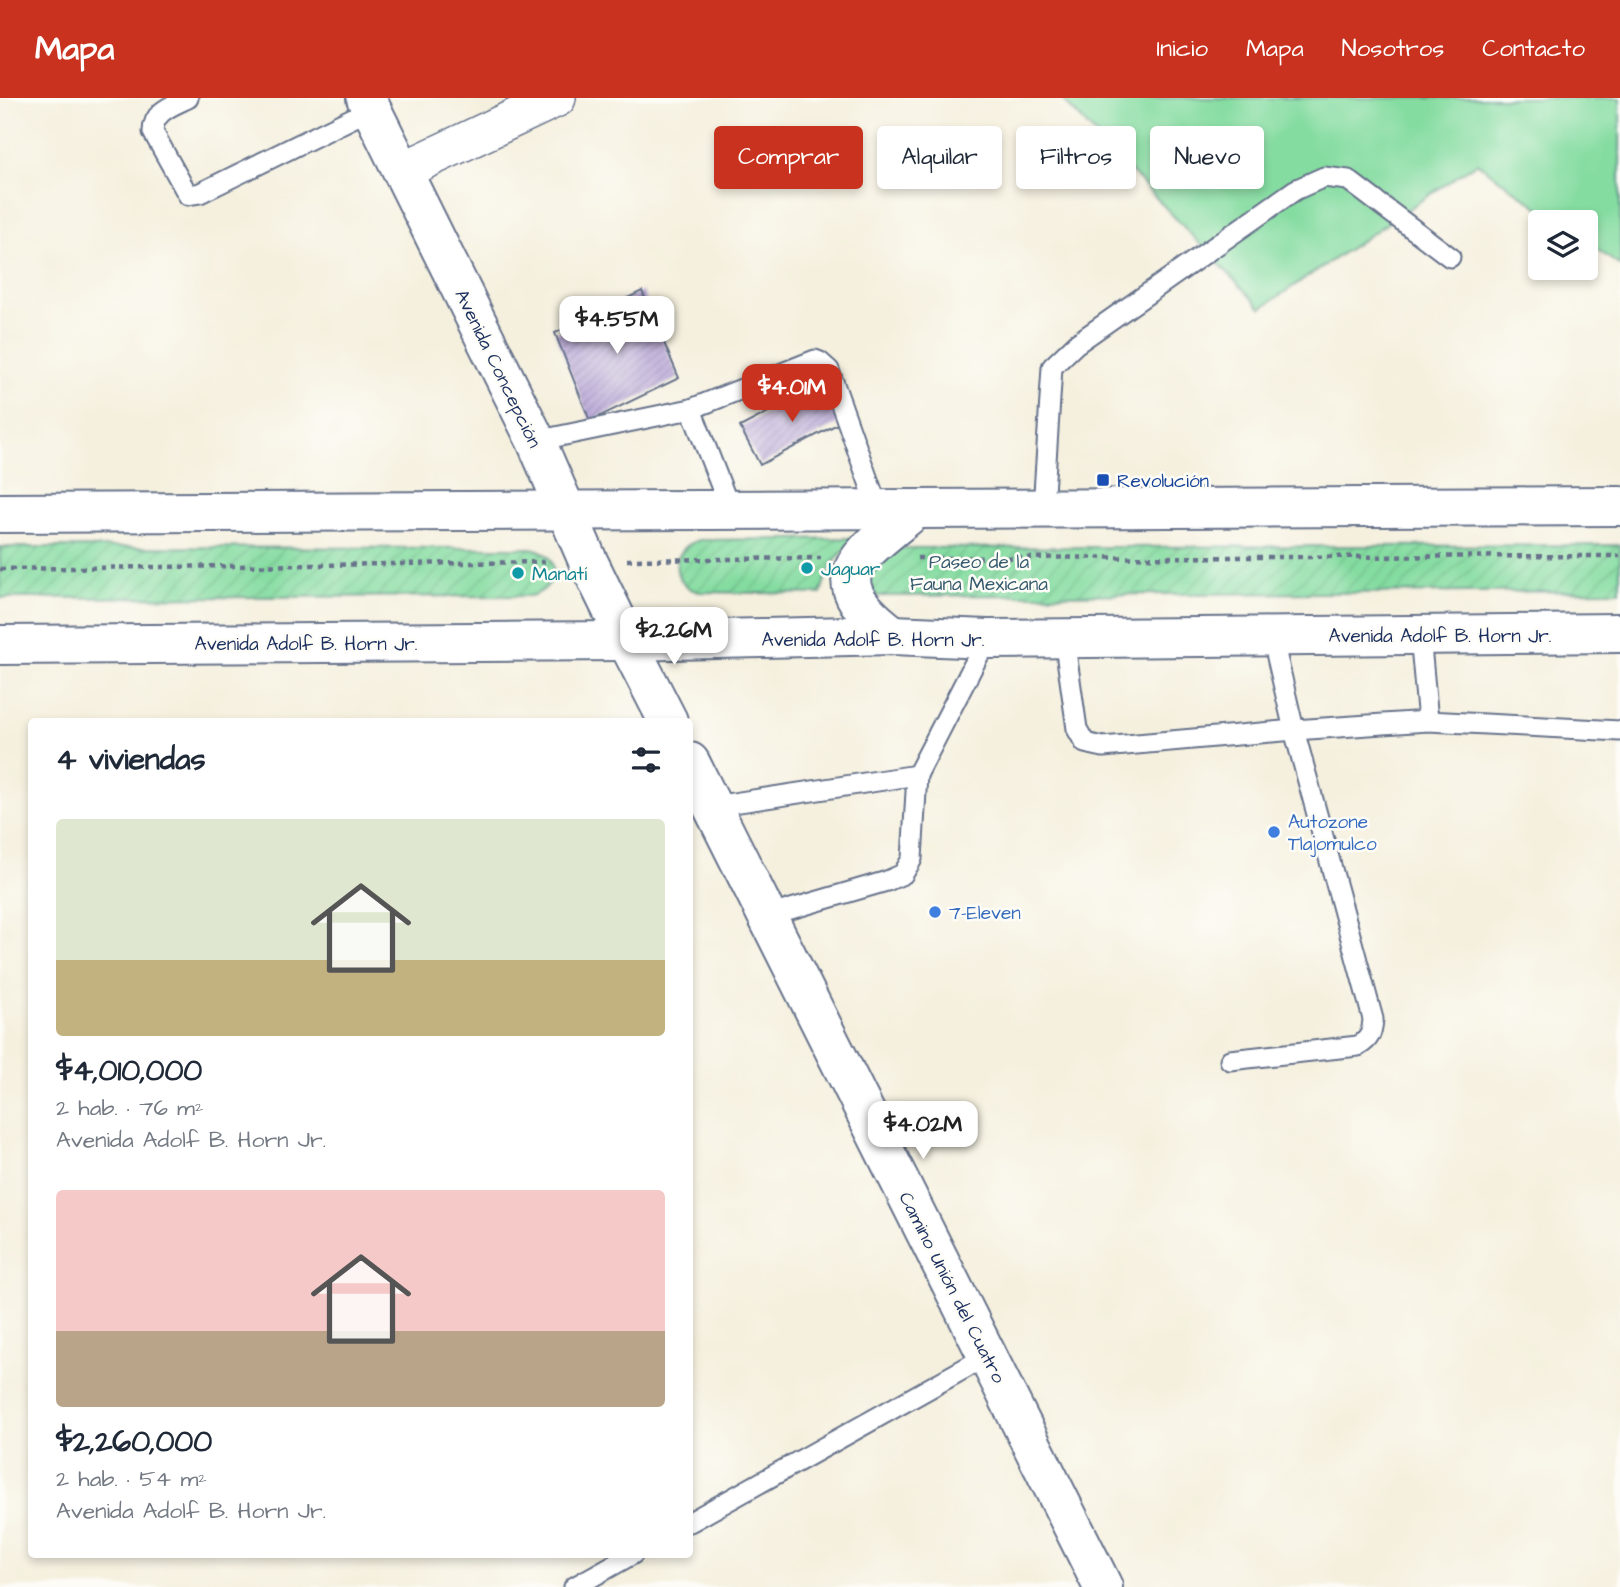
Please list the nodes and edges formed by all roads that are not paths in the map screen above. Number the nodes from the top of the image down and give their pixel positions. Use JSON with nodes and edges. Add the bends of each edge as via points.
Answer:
{"nodes":[{"id":1,"x":188,"y":98,"type":"edge"},
{"id":2,"x":557,"y":98,"type":"edge"},
{"id":3,"x":368,"y":103,"type":"edge"},
{"id":4,"x":402,"y":171,"type":"junction"},
{"id":5,"x":1450,"y":257,"type":"dead end"},
{"id":6,"x":691,"y":409,"type":"junction"},
{"id":7,"x":536,"y":441,"type":"junction"},
{"id":8,"x":1620,"y":506,"type":"edge"},
{"id":9,"x":877,"y":508,"type":"junction"},
{"id":10,"x":730,"y":509,"type":"junction"},
{"id":11,"x":916,"y":509,"type":"junction"},
{"id":12,"x":1043,"y":509,"type":"junction"},
{"id":13,"x":568,"y":510,"type":"junction"},
{"id":14,"x":0,"y":513,"type":"edge"},
{"id":15,"x":1620,"y":634,"type":"edge"},
{"id":16,"x":892,"y":635,"type":"junction"},
{"id":17,"x":1420,"y":635,"type":"junction"},
{"id":18,"x":1272,"y":636,"type":"junction"},
{"id":19,"x":1064,"y":638,"type":"junction"},
{"id":20,"x":987,"y":639,"type":"junction"},
{"id":21,"x":627,"y":641,"type":"junction"},
{"id":22,"x":0,"y":645,"type":"edge"},
{"id":23,"x":666,"y":718,"type":"edge"},
{"id":24,"x":1428,"y":721,"type":"junction"},
{"id":25,"x":1294,"y":730,"type":"junction"},
{"id":26,"x":1620,"y":731,"type":"edge"},
{"id":27,"x":693,"y":768,"type":"edge"},
{"id":28,"x":917,"y":775,"type":"junction"},
{"id":29,"x":712,"y":806,"type":"junction"},
{"id":30,"x":767,"y":916,"type":"junction"},
{"id":31,"x":1230,"y":1060,"type":"dead end"},
{"id":32,"x":987,"y":1356,"type":"junction"},
{"id":33,"x":693,"y":1520,"type":"edge"},
{"id":34,"x":626,"y":1558,"type":"edge"},
{"id":35,"x":574,"y":1587,"type":"edge"},
{"id":36,"x":1103,"y":1587,"type":"edge"}],
"edges":[{"from":1,"to":3,"type":"lane","via":[[164,110],[155,120],[153,132],[188,195],[201,193]]},
{"from":2,"to":4,"type":"street"},
{"from":3,"to":4,"type":"main road","name":"Avenida Concepción"},
{"from":4,"to":7,"type":"main road","name":"Avenida Concepción"},
{"from":5,"to":12,"type":"lane","via":[[1348,180],[1324,177],[1295,190],[1076,344],[1052,367]]},
{"from":6,"to":7,"type":"lane"},
{"from":6,"to":9,"type":"lane","via":[[808,361],[820,362],[829,370]]},
{"from":6,"to":10,"type":"lane"},
{"from":7,"to":13,"type":"main road","name":"Avenida Concepción"},
{"from":8,"to":12,"type":"main road"},
{"from":9,"to":10,"type":"main road"},
{"from":9,"to":11,"type":"main road"},
{"from":10,"to":13,"type":"main road"},
{"from":11,"to":12,"type":"main road"},
{"from":11,"to":16,"type":"main road","via":[[861,558],[849,580],[858,605]]},
{"from":13,"to":14,"type":"main road"},
{"from":13,"to":21,"type":"main road","name":"Avenida Concepción"},
{"from":15,"to":17,"type":"main road","name":"Avenida Adolf B. Horn Jr."},
{"from":16,"to":20,"type":"main road","name":"Avenida Adolf B. Horn Jr."},
{"from":16,"to":21,"type":"main road","name":"Avenida Adolf B. Horn Jr."},
{"from":17,"to":18,"type":"main road","name":"Avenida Adolf B. Horn Jr."},
{"from":17,"to":24,"type":"lane"},
{"from":18,"to":19,"type":"main road","name":"Avenida Adolf B. Horn Jr."},
{"from":18,"to":25,"type":"lane"},
{"from":19,"to":20,"type":"main road","name":"Avenida Adolf B. Horn Jr."},
{"from":19,"to":25,"type":"lane","via":[[1077,729],[1085,743],[1103,747]]},
{"from":20,"to":28,"type":"lane"},
{"from":21,"to":22,"type":"main road","name":"Avenida Adolf B. Horn Jr."},
{"from":21,"to":23,"type":"main road"},
{"from":24,"to":25,"type":"lane"},
{"from":24,"to":26,"type":"lane"},
{"from":25,"to":31,"type":"lane","via":[[1373,1027],[1371,1037],[1358,1046]]},
{"from":27,"to":29,"type":"main road","name":"Camino Unión del Cuatro"},
{"from":28,"to":29,"type":"lane"},
{"from":28,"to":30,"type":"lane","via":[[912,859],[903,874]]},
{"from":29,"to":30,"type":"main road","name":"Camino Unión del Cuatro"},
{"from":30,"to":32,"type":"main road","name":"Camino Unión del Cuatro"},
{"from":32,"to":33,"type":"lane"},
{"from":32,"to":36,"type":"main road","name":"Camino Unión del Cuatro"},
{"from":34,"to":35,"type":"lane"}]}
